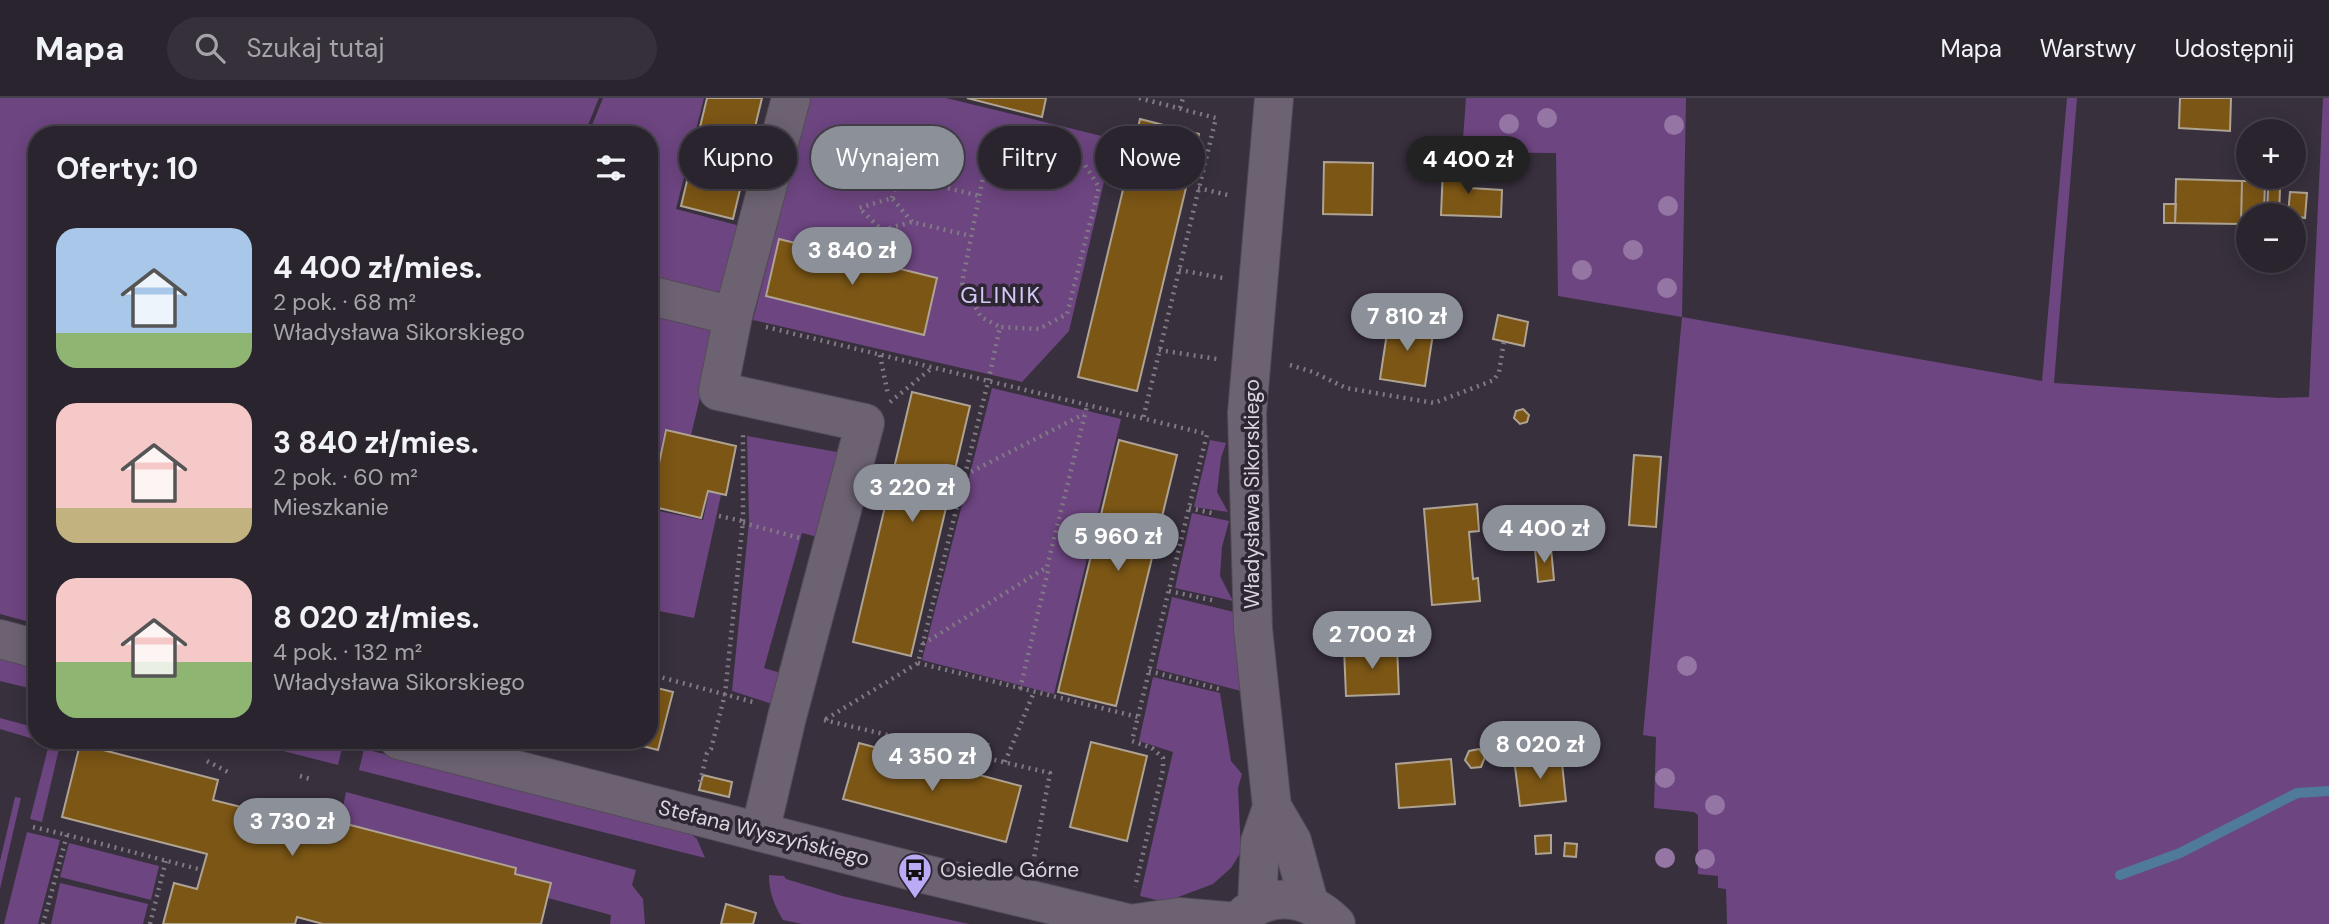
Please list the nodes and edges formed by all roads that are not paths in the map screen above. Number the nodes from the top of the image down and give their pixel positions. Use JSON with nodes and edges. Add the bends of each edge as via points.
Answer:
{"nodes":[{"id":1,"x":791,"y":98,"type":"edge"},
{"id":2,"x":1274,"y":98,"type":"edge"},
{"id":3,"x":658,"y":297,"type":"edge"},
{"id":4,"x":745,"y":320,"type":"junction"},
{"id":5,"x":0,"y":639,"type":"edge"},
{"id":6,"x":28,"y":647,"type":"edge"},
{"id":7,"x":470,"y":749,"type":"edge"},
{"id":8,"x":1272,"y":807,"type":"junction"},
{"id":9,"x":760,"y":832,"type":"junction"},
{"id":10,"x":1322,"y":914,"type":"edge"},
{"id":11,"x":1131,"y":915,"type":"edge"},
{"id":12,"x":1243,"y":917,"type":"edge"}],
"edges":[{"from":1,"to":4,"type":"street"},
{"from":2,"to":8,"type":"street","name":"Władysława Sikorskiego","via":[[1247,413],[1252,609]]},
{"from":3,"to":4,"type":"street"},
{"from":4,"to":9,"type":"street","via":[[718,391],[865,423],[833,546],[811,719]]},
{"from":5,"to":6,"type":"street"},
{"from":7,"to":9,"type":"street","name":"Stefana Wyszyńskiego"},
{"from":8,"to":10,"type":"street","name":"Władysława Sikorskiego","via":[[1292,841]]},
{"from":8,"to":12,"type":"street","name":"Władysława Sikorskiego"},
{"from":9,"to":11,"type":"street","name":"Stefana Wyszyńskiego"},
{"from":10,"to":12,"type":"street","name":"Stefana Wyszyńskiego","via":[[1292,899],[1273,900]]},
{"from":11,"to":12,"type":"street","name":"Stefana Wyszyńskiego"}]}
